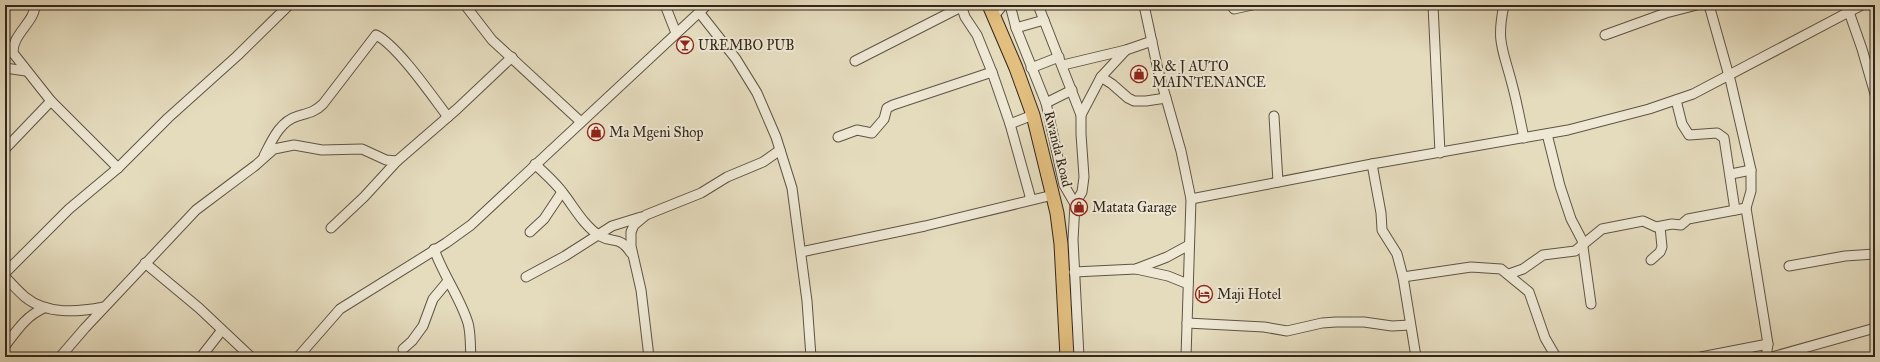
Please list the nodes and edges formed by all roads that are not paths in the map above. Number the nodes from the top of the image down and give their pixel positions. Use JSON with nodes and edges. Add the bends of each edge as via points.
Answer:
{"nodes":[{"id":1,"x":36,"y":5,"type":"edge"},
{"id":2,"x":289,"y":5,"type":"edge"},
{"id":3,"x":465,"y":5,"type":"edge"},
{"id":4,"x":665,"y":5,"type":"edge"},
{"id":5,"x":707,"y":5,"type":"edge"},
{"id":6,"x":1003,"y":5,"type":"edge"},
{"id":7,"x":1010,"y":5,"type":"edge"},
{"id":8,"x":1038,"y":5,"type":"edge"},
{"id":9,"x":1144,"y":5,"type":"edge"},
{"id":10,"x":1231,"y":5,"type":"edge"},
{"id":11,"x":1252,"y":5,"type":"edge"},
{"id":12,"x":1433,"y":5,"type":"edge"},
{"id":13,"x":1504,"y":5,"type":"edge"},
{"id":14,"x":1697,"y":5,"type":"edge"},
{"id":15,"x":1709,"y":5,"type":"edge"},
{"id":16,"x":1862,"y":5,"type":"edge"},
{"id":17,"x":961,"y":6,"type":"edge"},
{"id":18,"x":992,"y":10,"type":"edge"},
{"id":19,"x":699,"y":12,"type":"junction"},
{"id":20,"x":1849,"y":12,"type":"junction"},
{"id":21,"x":1044,"y":20,"type":"junction"},
{"id":22,"x":1016,"y":28,"type":"junction"},
{"id":23,"x":676,"y":33,"type":"junction"},
{"id":24,"x":1605,"y":35,"type":"dead end"},
{"id":25,"x":1152,"y":41,"type":"junction"},
{"id":26,"x":1126,"y":50,"type":"junction"},
{"id":27,"x":512,"y":57,"type":"junction"},
{"id":28,"x":855,"y":61,"type":"dead end"},
{"id":29,"x":1061,"y":61,"type":"junction"},
{"id":30,"x":5,"y":68,"type":"edge"},
{"id":31,"x":1032,"y":68,"type":"junction"},
{"id":32,"x":26,"y":71,"type":"junction"},
{"id":33,"x":992,"y":72,"type":"junction"},
{"id":34,"x":1729,"y":76,"type":"junction"},
{"id":35,"x":1101,"y":77,"type":"junction"},
{"id":36,"x":1072,"y":90,"type":"junction"},
{"id":37,"x":1875,"y":94,"type":"edge"},
{"id":38,"x":1166,"y":98,"type":"junction"},
{"id":39,"x":1676,"y":100,"type":"junction"},
{"id":40,"x":51,"y":101,"type":"junction"},
{"id":41,"x":1046,"y":103,"type":"junction"},
{"id":42,"x":1033,"y":115,"type":"junction"},
{"id":43,"x":1081,"y":115,"type":"junction"},
{"id":44,"x":1274,"y":116,"type":"dead end"},
{"id":45,"x":448,"y":117,"type":"junction"},
{"id":46,"x":581,"y":122,"type":"junction"},
{"id":47,"x":1010,"y":124,"type":"junction"},
{"id":48,"x":1547,"y":134,"type":"junction"},
{"id":49,"x":838,"y":137,"type":"dead end"},
{"id":50,"x":1524,"y":138,"type":"junction"},
{"id":51,"x":5,"y":149,"type":"edge"},
{"id":52,"x":780,"y":150,"type":"junction"},
{"id":53,"x":1440,"y":153,"type":"junction"},
{"id":54,"x":264,"y":157,"type":"junction"},
{"id":55,"x":397,"y":161,"type":"junction"},
{"id":56,"x":534,"y":164,"type":"junction"},
{"id":57,"x":1372,"y":164,"type":"junction"},
{"id":58,"x":118,"y":168,"type":"junction"},
{"id":59,"x":1751,"y":170,"type":"junction"},
{"id":60,"x":1730,"y":174,"type":"junction"},
{"id":61,"x":1278,"y":182,"type":"junction"},
{"id":62,"x":562,"y":192,"type":"junction"},
{"id":63,"x":1053,"y":195,"type":"junction"},
{"id":64,"x":1191,"y":199,"type":"junction"},
{"id":65,"x":1029,"y":200,"type":"junction"},
{"id":66,"x":1075,"y":204,"type":"junction"},
{"id":67,"x":1746,"y":208,"type":"junction"},
{"id":68,"x":1736,"y":210,"type":"junction"},
{"id":69,"x":646,"y":215,"type":"junction"},
{"id":70,"x":1660,"y":227,"type":"junction"},
{"id":71,"x":331,"y":228,"type":"dead end"},
{"id":72,"x":530,"y":232,"type":"dead end"},
{"id":73,"x":600,"y":236,"type":"junction"},
{"id":74,"x":1189,"y":245,"type":"junction"},
{"id":75,"x":1583,"y":245,"type":"junction"},
{"id":76,"x":434,"y":249,"type":"junction"},
{"id":77,"x":800,"y":252,"type":"junction"},
{"id":78,"x":1875,"y":254,"type":"edge"},
{"id":79,"x":633,"y":257,"type":"junction"},
{"id":80,"x":1651,"y":260,"type":"dead end"},
{"id":81,"x":145,"y":263,"type":"junction"},
{"id":82,"x":1790,"y":266,"type":"dead end"},
{"id":83,"x":1136,"y":269,"type":"junction"},
{"id":84,"x":1074,"y":272,"type":"junction"},
{"id":85,"x":5,"y":273,"type":"edge"},
{"id":86,"x":1509,"y":274,"type":"junction"},
{"id":87,"x":526,"y":276,"type":"dead end"},
{"id":88,"x":5,"y":277,"type":"edge"},
{"id":89,"x":1403,"y":277,"type":"junction"},
{"id":90,"x":448,"y":281,"type":"junction"},
{"id":91,"x":1188,"y":284,"type":"junction"},
{"id":92,"x":1591,"y":304,"type":"dead end"},
{"id":93,"x":104,"y":307,"type":"junction"},
{"id":94,"x":44,"y":308,"type":"junction"},
{"id":95,"x":1187,"y":323,"type":"junction"},
{"id":96,"x":1410,"y":325,"type":"junction"},
{"id":97,"x":1875,"y":328,"type":"edge"},
{"id":98,"x":222,"y":330,"type":"junction"},
{"id":99,"x":1768,"y":344,"type":"junction"},
{"id":100,"x":5,"y":346,"type":"edge"},
{"id":101,"x":403,"y":349,"type":"dead end"},
{"id":102,"x":60,"y":357,"type":"edge"},
{"id":103,"x":201,"y":357,"type":"edge"},
{"id":104,"x":251,"y":357,"type":"edge"},
{"id":105,"x":298,"y":357,"type":"edge"},
{"id":106,"x":471,"y":357,"type":"edge"},
{"id":107,"x":649,"y":357,"type":"edge"},
{"id":108,"x":811,"y":357,"type":"edge"},
{"id":109,"x":1067,"y":357,"type":"edge"},
{"id":110,"x":1079,"y":357,"type":"edge"},
{"id":111,"x":1186,"y":357,"type":"edge"},
{"id":112,"x":1416,"y":357,"type":"edge"},
{"id":113,"x":1556,"y":357,"type":"edge"},
{"id":114,"x":1701,"y":357,"type":"edge"},
{"id":115,"x":1766,"y":357,"type":"edge"},
{"id":116,"x":1772,"y":357,"type":"edge"}],
"edges":[{"from":1,"to":32,"type":"street","via":[[13,48]]},
{"from":2,"to":58,"type":"street"},
{"from":3,"to":27,"type":"street","via":[[492,40]]},
{"from":4,"to":23,"type":"street"},
{"from":5,"to":19,"type":"street"},
{"from":6,"to":18,"type":"street"},
{"from":7,"to":22,"type":"street"},
{"from":8,"to":21,"type":"street"},
{"from":9,"to":25,"type":"street"},
{"from":10,"to":11,"type":"street","via":[[1234,9]]},
{"from":12,"to":53,"type":"street"},
{"from":13,"to":50,"type":"street","via":[[1500,37]]},
{"from":14,"to":24,"type":"street","via":[[1666,13]]},
{"from":15,"to":34,"type":"street"},
{"from":16,"to":20,"type":"street"},
{"from":17,"to":28,"type":"street"},
{"from":17,"to":33,"type":"street","via":[[977,35]]},
{"from":18,"to":42,"type":"highway","name":"Rwanda Road"},
{"from":19,"to":23,"type":"street"},
{"from":19,"to":52,"type":"street","via":[[736,59],[757,93]]},
{"from":20,"to":34,"type":"street"},
{"from":20,"to":37,"type":"street"},
{"from":21,"to":22,"type":"street"},
{"from":21,"to":29,"type":"street"},
{"from":22,"to":31,"type":"street"},
{"from":23,"to":46,"type":"street"},
{"from":25,"to":26,"type":"street"},
{"from":25,"to":38,"type":"street"},
{"from":26,"to":29,"type":"street"},
{"from":26,"to":35,"type":"street"},
{"from":27,"to":45,"type":"street"},
{"from":27,"to":46,"type":"street"},
{"from":29,"to":31,"type":"street"},
{"from":29,"to":36,"type":"street"},
{"from":30,"to":32,"type":"street"},
{"from":31,"to":41,"type":"street"},
{"from":32,"to":40,"type":"street"},
{"from":33,"to":47,"type":"street"},
{"from":33,"to":49,"type":"street","via":[[893,104],[887,108],[884,119],[872,133],[857,130]]},
{"from":34,"to":39,"type":"street"},
{"from":34,"to":59,"type":"street"},
{"from":35,"to":38,"type":"street","via":[[1134,101]]},
{"from":35,"to":43,"type":"street"},
{"from":36,"to":41,"type":"street"},
{"from":36,"to":43,"type":"street"},
{"from":38,"to":64,"type":"street"},
{"from":39,"to":48,"type":"street"},
{"from":39,"to":60,"type":"street","via":[[1682,124],[1689,135],[1723,135]]},
{"from":40,"to":51,"type":"street"},
{"from":40,"to":58,"type":"street"},
{"from":41,"to":66,"type":"street","via":[[1064,185]]},
{"from":42,"to":47,"type":"street"},
{"from":42,"to":63,"type":"highway","name":"Rwanda Road"},
{"from":43,"to":66,"type":"street","via":[[1084,176],[1082,192]]},
{"from":44,"to":61,"type":"street"},
{"from":45,"to":54,"type":"street","via":[[385,39],[376,35],[323,104],[314,111],[286,122],[274,136]]},
{"from":45,"to":55,"type":"street"},
{"from":46,"to":56,"type":"street"},
{"from":47,"to":65,"type":"street"},
{"from":48,"to":50,"type":"street"},
{"from":48,"to":75,"type":"street","via":[[1560,186]]},
{"from":50,"to":53,"type":"street"},
{"from":52,"to":69,"type":"street","via":[[763,162],[726,177],[701,193]]},
{"from":52,"to":77,"type":"street","via":[[792,188]]},
{"from":53,"to":57,"type":"street"},
{"from":54,"to":55,"type":"street","via":[[274,149],[299,145],[322,150],[362,149],[386,160]]},
{"from":54,"to":81,"type":"street","via":[[256,166],[196,210]]},
{"from":55,"to":71,"type":"street"},
{"from":56,"to":62,"type":"street"},
{"from":56,"to":76,"type":"street","via":[[470,225]]},
{"from":57,"to":61,"type":"street"},
{"from":57,"to":89,"type":"street","via":[[1382,230],[1397,254]]},
{"from":58,"to":85,"type":"street","via":[[69,209]]},
{"from":59,"to":60,"type":"street"},
{"from":59,"to":67,"type":"street"},
{"from":60,"to":68,"type":"street"},
{"from":61,"to":64,"type":"street"},
{"from":62,"to":72,"type":"street","via":[[549,213]]},
{"from":62,"to":73,"type":"street"},
{"from":63,"to":65,"type":"street"},
{"from":63,"to":109,"type":"highway","name":"Rwanda Road","via":[[1061,244]]},
{"from":64,"to":74,"type":"street"},
{"from":65,"to":77,"type":"street","via":[[925,226]]},
{"from":66,"to":84,"type":"street"},
{"from":67,"to":68,"type":"street"},
{"from":67,"to":99,"type":"street"},
{"from":68,"to":70,"type":"street","via":[[1688,220],[1681,225]]},
{"from":69,"to":73,"type":"street","via":[[612,226]]},
{"from":69,"to":79,"type":"street","via":[[632,228],[630,240]]},
{"from":70,"to":75,"type":"street","via":[[1643,220],[1606,228]]},
{"from":70,"to":80,"type":"street","via":[[1662,247]]},
{"from":73,"to":79,"type":"street","via":[[617,239]]},
{"from":73,"to":87,"type":"street"},
{"from":74,"to":83,"type":"street"},
{"from":74,"to":91,"type":"street"},
{"from":75,"to":86,"type":"street","via":[[1576,251],[1543,255],[1523,269]]},
{"from":75,"to":92,"type":"street"},
{"from":76,"to":90,"type":"street"},
{"from":76,"to":105,"type":"street","via":[[340,309]]},
{"from":77,"to":108,"type":"street","via":[[808,301]]},
{"from":78,"to":82,"type":"street","via":[[1845,256]]},
{"from":79,"to":107,"type":"street","via":[[641,290]]},
{"from":81,"to":93,"type":"street"},
{"from":81,"to":98,"type":"street"},
{"from":83,"to":84,"type":"street"},
{"from":83,"to":91,"type":"street","via":[[1168,276]]},
{"from":84,"to":110,"type":"street"},
{"from":86,"to":89,"type":"street","via":[[1501,268],[1490,267]]},
{"from":86,"to":113,"type":"street","via":[[1528,292],[1545,338]]},
{"from":88,"to":94,"type":"street","via":[[25,297]]},
{"from":89,"to":96,"type":"street"},
{"from":90,"to":101,"type":"street","via":[[433,299],[423,326]]},
{"from":90,"to":106,"type":"street","via":[[468,323]]},
{"from":91,"to":95,"type":"street"},
{"from":93,"to":94,"type":"street","via":[[83,311]]},
{"from":93,"to":102,"type":"street"},
{"from":94,"to":100,"type":"street","via":[[32,313]]},
{"from":95,"to":96,"type":"street","via":[[1264,327],[1287,331],[1329,323]]},
{"from":95,"to":111,"type":"street"},
{"from":96,"to":112,"type":"street"},
{"from":97,"to":116,"type":"street"},
{"from":98,"to":103,"type":"street"},
{"from":98,"to":104,"type":"street"},
{"from":99,"to":114,"type":"street"},
{"from":99,"to":115,"type":"street"}]}
